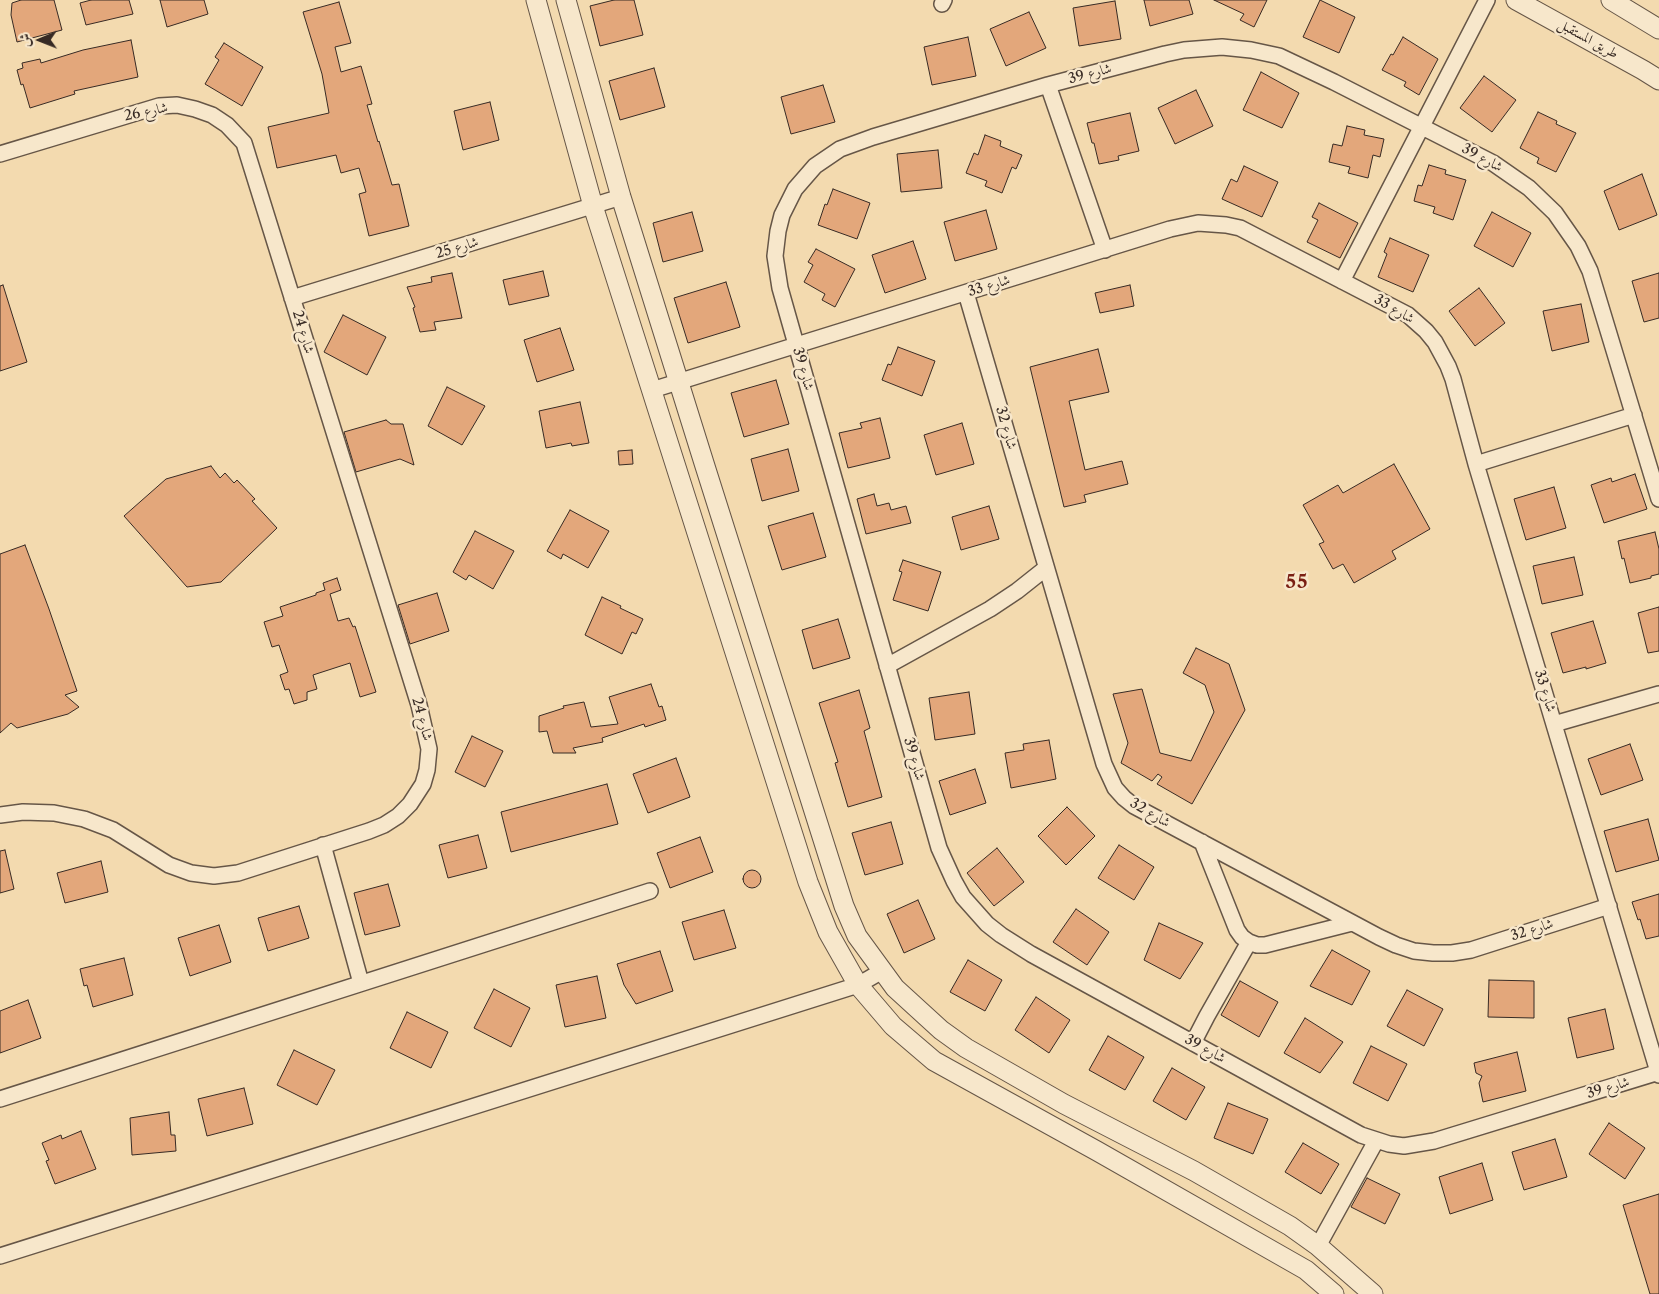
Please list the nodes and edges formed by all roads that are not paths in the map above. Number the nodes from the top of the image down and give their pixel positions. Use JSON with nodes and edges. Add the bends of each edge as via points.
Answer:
{"nodes":[{"id":1,"x":536,"y":0,"type":"edge"},
{"id":2,"x":566,"y":0,"type":"edge"},
{"id":3,"x":1487,"y":0,"type":"edge"},
{"id":4,"x":1516,"y":0,"type":"edge"},
{"id":5,"x":1611,"y":0,"type":"edge"},
{"id":6,"x":1659,"y":29,"type":"edge"},
{"id":7,"x":1659,"y":80,"type":"edge"},
{"id":8,"x":1048,"y":85,"type":"junction"},
{"id":9,"x":1421,"y":126,"type":"junction"},
{"id":10,"x":0,"y":154,"type":"edge"},
{"id":11,"x":621,"y":197,"type":"junction"},
{"id":12,"x":593,"y":206,"type":"junction"},
{"id":13,"x":1105,"y":250,"type":"junction"},
{"id":14,"x":1342,"y":281,"type":"junction"},
{"id":15,"x":966,"y":293,"type":"junction"},
{"id":16,"x":292,"y":298,"type":"junction"},
{"id":17,"x":796,"y":346,"type":"junction"},
{"id":18,"x":679,"y":382,"type":"junction"},
{"id":19,"x":652,"y":390,"type":"junction"},
{"id":20,"x":1634,"y":416,"type":"junction"},
{"id":21,"x":1476,"y":464,"type":"junction"},
{"id":22,"x":1659,"y":499,"type":"edge"},
{"id":23,"x":1046,"y":568,"type":"junction"},
{"id":24,"x":887,"y":666,"type":"junction"},
{"id":25,"x":1659,"y":694,"type":"edge"},
{"id":26,"x":1554,"y":724,"type":"junction"},
{"id":27,"x":0,"y":816,"type":"edge"},
{"id":28,"x":1202,"y":842,"type":"junction"},
{"id":29,"x":323,"y":845,"type":"junction"},
{"id":30,"x":650,"y":891,"type":"dead end"},
{"id":31,"x":1609,"y":906,"type":"junction"},
{"id":32,"x":1352,"y":923,"type":"junction"},
{"id":33,"x":1249,"y":942,"type":"junction"},
{"id":34,"x":882,"y":971,"type":"junction"},
{"id":35,"x":361,"y":983,"type":"junction"},
{"id":36,"x":858,"y":985,"type":"junction"},
{"id":37,"x":1193,"y":1043,"type":"junction"},
{"id":38,"x":1659,"y":1073,"type":"edge"},
{"id":39,"x":0,"y":1099,"type":"edge"},
{"id":40,"x":1376,"y":1141,"type":"junction"},
{"id":41,"x":1318,"y":1246,"type":"junction"},
{"id":42,"x":0,"y":1256,"type":"edge"},
{"id":43,"x":1334,"y":1294,"type":"edge"},
{"id":44,"x":1373,"y":1294,"type":"edge"}],
"edges":[{"from":1,"to":12,"type":"street"},
{"from":2,"to":11,"type":"street"},
{"from":3,"to":9,"type":"street"},
{"from":4,"to":7,"type":"street","name":"طريق المستقبل"},
{"from":5,"to":6,"type":"street"},
{"from":8,"to":9,"type":"street","name":"شارع 39","via":[[1165,54],[1237,48],[1279,56]]},
{"from":8,"to":13,"type":"street"},
{"from":8,"to":17,"type":"street","name":"شارع 39","via":[[853,144],[826,157],[804,177],[782,215],[776,243],[777,272]]},
{"from":9,"to":14,"type":"street"},
{"from":9,"to":20,"type":"street","name":"شارع 39","via":[[1510,173],[1547,204],[1567,229],[1590,271]]},
{"from":10,"to":16,"type":"street","name":"شارع 26","via":[[159,106],[195,108],[212,115],[244,143]]},
{"from":11,"to":12,"type":"street","name":"شارع 25"},
{"from":11,"to":18,"type":"street"},
{"from":12,"to":16,"type":"street","name":"شارع 25"},
{"from":12,"to":19,"type":"street"},
{"from":13,"to":14,"type":"street","name":"شارع 33","via":[[1198,223],[1226,225],[1240,228]]},
{"from":13,"to":15,"type":"street","name":"شارع 33"},
{"from":14,"to":21,"type":"street","name":"شارع 33","via":[[1408,315],[1435,342],[1453,378]]},
{"from":15,"to":17,"type":"street","name":"شارع 33"},
{"from":15,"to":23,"type":"street","name":"شارع 32"},
{"from":16,"to":29,"type":"street","name":"شارع 24","via":[[419,705],[429,749],[423,784],[398,816],[384,825]]},
{"from":17,"to":18,"type":"street","name":"شارع 33"},
{"from":17,"to":24,"type":"street","name":"شارع 39"},
{"from":18,"to":19,"type":"street","name":"شارع 33"},
{"from":18,"to":34,"type":"street","via":[[844,906],[858,936]]},
{"from":19,"to":36,"type":"street","via":[[808,882],[828,932]]},
{"from":20,"to":21,"type":"street"},
{"from":20,"to":22,"type":"street","name":"شارع 39"},
{"from":21,"to":26,"type":"street","name":"شارع 33"},
{"from":23,"to":24,"type":"street","via":[[990,609]]},
{"from":23,"to":28,"type":"street","name":"شارع 32","via":[[1108,776],[1119,793],[1134,806]]},
{"from":24,"to":37,"type":"street","name":"شارع 39","via":[[939,848],[954,882],[975,911],[1012,942]]},
{"from":25,"to":26,"type":"street"},
{"from":26,"to":31,"type":"street","name":"شارع 33"},
{"from":27,"to":29,"type":"street","name":"شارع 24","via":[[54,812],[84,819],[113,830],[169,865],[191,873],[214,876],[238,873]]},
{"from":28,"to":32,"type":"street","name":"شارع 32"},
{"from":28,"to":33,"type":"street","via":[[1237,930]]},
{"from":29,"to":35,"type":"street"},
{"from":30,"to":35,"type":"street"},
{"from":31,"to":32,"type":"street","name":"شارع 32","via":[[1471,950],[1452,953],[1414,951]]},
{"from":31,"to":38,"type":"street","name":"شارع 33"},
{"from":32,"to":33,"type":"street","via":[[1265,945]]},
{"from":33,"to":37,"type":"street"},
{"from":34,"to":36,"type":"street"},
{"from":34,"to":41,"type":"street","via":[[917,1010],[972,1052],[1194,1171],[1282,1221]]},
{"from":35,"to":39,"type":"street"},
{"from":36,"to":42,"type":"street"},
{"from":36,"to":43,"type":"street","via":[[893,1026],[934,1061],[1306,1270]]},
{"from":37,"to":40,"type":"street","name":"شارع 39"},
{"from":38,"to":40,"type":"street","name":"شارع 39","via":[[1434,1141],[1404,1146]]},
{"from":40,"to":41,"type":"street"},
{"from":41,"to":44,"type":"street"}]}
